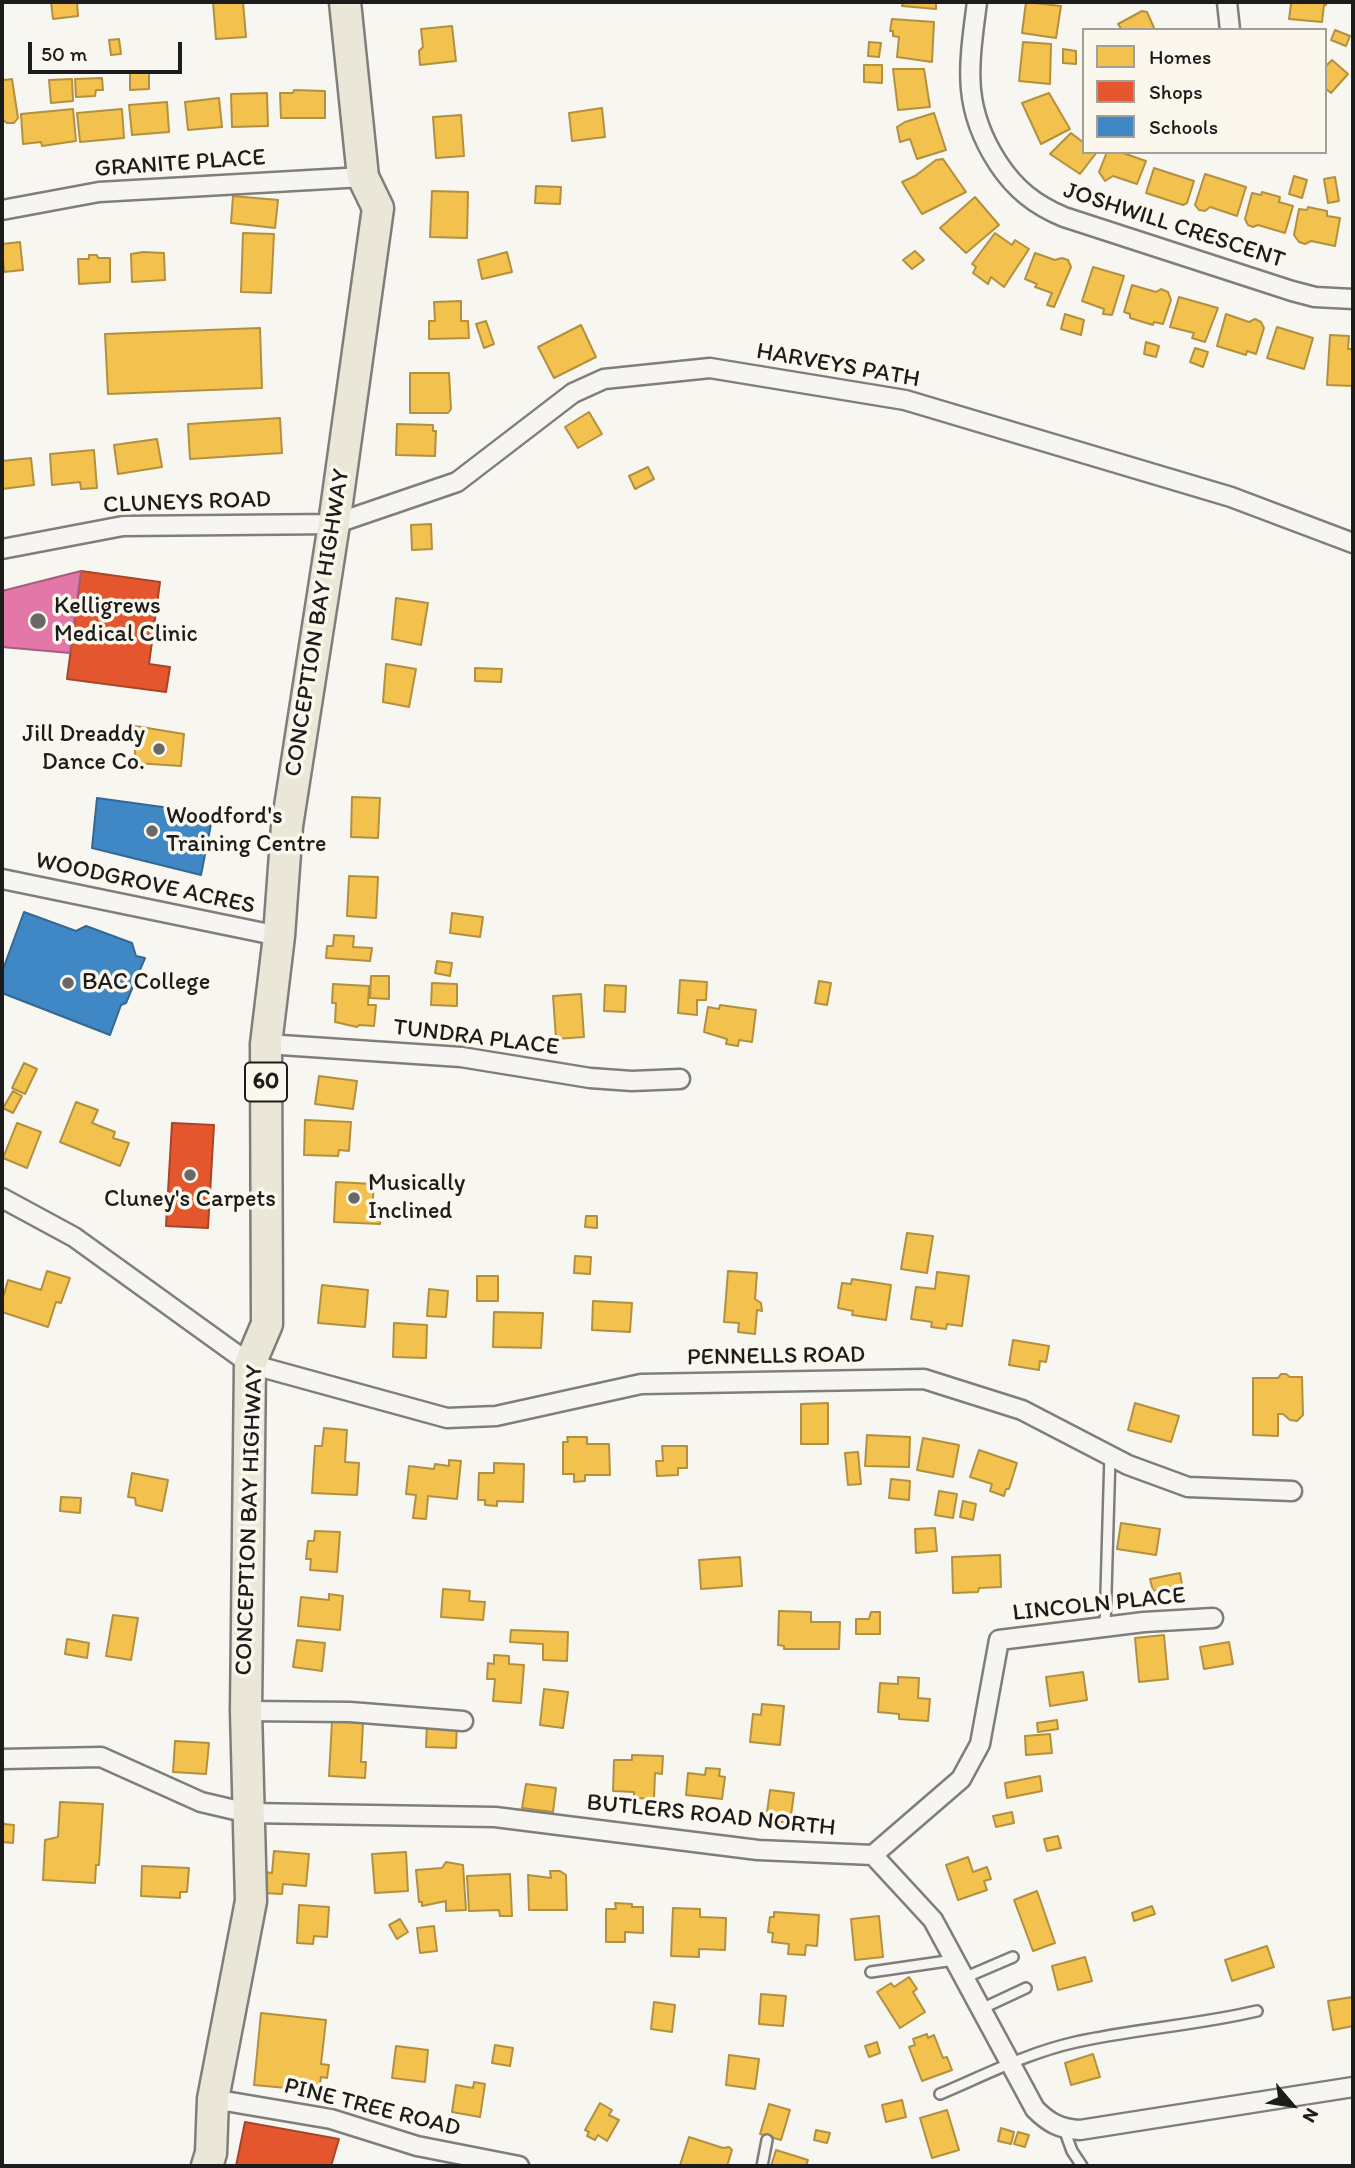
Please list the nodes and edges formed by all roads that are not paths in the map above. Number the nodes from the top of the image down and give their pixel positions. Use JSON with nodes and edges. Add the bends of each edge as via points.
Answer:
{"nodes":[{"id":1,"x":345,"y":2,"type":"edge"},
{"id":2,"x":977,"y":2,"type":"edge"},
{"id":3,"x":1227,"y":2,"type":"edge"},
{"id":4,"x":1230,"y":28,"type":"edge"},
{"id":5,"x":363,"y":177,"type":"junction"},
{"id":6,"x":2,"y":210,"type":"edge"},
{"id":7,"x":1353,"y":299,"type":"edge"},
{"id":8,"x":334,"y":524,"type":"junction"},
{"id":9,"x":1353,"y":543,"type":"edge"},
{"id":10,"x":2,"y":549,"type":"edge"},
{"id":11,"x":2,"y":879,"type":"edge"},
{"id":12,"x":279,"y":936,"type":"junction"},
{"id":13,"x":266,"y":1044,"type":"junction"},
{"id":14,"x":680,"y":1079,"type":"dead end"},
{"id":15,"x":2,"y":1198,"type":"edge"},
{"id":16,"x":250,"y":1364,"type":"junction"},
{"id":17,"x":1110,"y":1455,"type":"junction"},
{"id":18,"x":1292,"y":1491,"type":"dead end"},
{"id":19,"x":1213,"y":1618,"type":"dead end"},
{"id":20,"x":1105,"y":1627,"type":"junction"},
{"id":21,"x":246,"y":1711,"type":"junction"},
{"id":22,"x":463,"y":1721,"type":"dead end"},
{"id":23,"x":2,"y":1759,"type":"edge"},
{"id":24,"x":248,"y":1813,"type":"junction"},
{"id":25,"x":873,"y":1855,"type":"junction"},
{"id":26,"x":1013,"y":1957,"type":"dead end"},
{"id":27,"x":954,"y":1960,"type":"junction"},
{"id":28,"x":871,"y":1972,"type":"dead end"},
{"id":29,"x":964,"y":1978,"type":"junction"},
{"id":30,"x":1026,"y":1989,"type":"dead end"},
{"id":31,"x":981,"y":2009,"type":"junction"},
{"id":32,"x":1257,"y":2011,"type":"dead end"},
{"id":33,"x":1010,"y":2062,"type":"junction"},
{"id":34,"x":1353,"y":2087,"type":"edge"},
{"id":35,"x":940,"y":2094,"type":"dead end"},
{"id":36,"x":213,"y":2099,"type":"junction"},
{"id":37,"x":1063,"y":2129,"type":"junction"},
{"id":38,"x":767,"y":2140,"type":"dead end"},
{"id":39,"x":207,"y":2166,"type":"edge"},
{"id":40,"x":519,"y":2166,"type":"edge"},
{"id":41,"x":762,"y":2166,"type":"edge"},
{"id":42,"x":1082,"y":2166,"type":"edge"}],
"edges":[{"from":1,"to":5,"type":"main road","name":"CONCEPTION BAY HIGHWAY","number":"60"},
{"from":2,"to":7,"type":"street","name":"JOSHWILL CRESCENT","via":[[970,73],[972,108],[1009,178],[1037,204],[1064,217],[1315,298]]},
{"from":3,"to":4,"type":"street"},
{"from":5,"to":6,"type":"street","name":"GRANITE PLACE","via":[[99,192]]},
{"from":5,"to":8,"type":"main road","name":"CONCEPTION BAY HIGHWAY","number":"60","via":[[378,208]]},
{"from":8,"to":9,"type":"street","name":"HARVEYS PATH","via":[[457,482],[572,393],[604,379],[710,368],[905,400],[1231,497]]},
{"from":8,"to":10,"type":"street","name":"CLUNEYS ROAD","via":[[123,526]]},
{"from":8,"to":12,"type":"main road","name":"CONCEPTION BAY HIGHWAY","number":"60","via":[[287,826]]},
{"from":11,"to":12,"type":"street","name":"WOODGROVE ACRES"},
{"from":12,"to":13,"type":"main road","name":"CONCEPTION BAY HIGHWAY","number":"60"},
{"from":13,"to":14,"type":"street","name":"TUNDRA PLACE","via":[[461,1058],[590,1078]]},
{"from":13,"to":16,"type":"main road","name":"CONCEPTION BAY HIGHWAY","number":"60","via":[[267,1324]]},
{"from":15,"to":16,"type":"street","via":[[74,1237]]},
{"from":16,"to":17,"type":"street","name":"PENNELLS ROAD","via":[[447,1418],[496,1416],[641,1384],[924,1379],[1022,1410]]},
{"from":16,"to":21,"type":"main road","name":"CONCEPTION BAY HIGHWAY","number":"60"},
{"from":17,"to":18,"type":"street","name":"PENNELLS ROAD","via":[[1188,1487]]},
{"from":17,"to":20,"type":"lane"},
{"from":19,"to":20,"type":"street","name":"LINCOLN PLACE"},
{"from":20,"to":25,"type":"street","name":"LINCOLN PLACE","via":[[999,1640],[980,1744],[961,1779]]},
{"from":21,"to":22,"type":"street","via":[[351,1712]]},
{"from":21,"to":24,"type":"main road","name":"CONCEPTION BAY HIGHWAY","number":"60"},
{"from":23,"to":24,"type":"street","name":"BUTLERS ROAD NORTH","via":[[101,1757],[201,1802]]},
{"from":24,"to":25,"type":"street","name":"BUTLERS ROAD NORTH","via":[[495,1817],[758,1850]]},
{"from":24,"to":36,"type":"main road","name":"CONCEPTION BAY HIGHWAY","number":"60","via":[[251,1901]]},
{"from":25,"to":27,"type":"street","via":[[933,1920]]},
{"from":26,"to":29,"type":"lane"},
{"from":27,"to":28,"type":"lane"},
{"from":27,"to":29,"type":"street"},
{"from":29,"to":31,"type":"street"},
{"from":30,"to":31,"type":"lane"},
{"from":31,"to":33,"type":"street"},
{"from":32,"to":33,"type":"lane","via":[[1076,2042]]},
{"from":33,"to":35,"type":"lane"},
{"from":33,"to":37,"type":"street","via":[[1035,2109]]},
{"from":34,"to":37,"type":"street"},
{"from":36,"to":39,"type":"main road","name":"CONCEPTION BAY HIGHWAY","number":"60"},
{"from":36,"to":40,"type":"street","name":"PINE TREE ROAD","via":[[331,2119],[417,2146]]},
{"from":37,"to":42,"type":"lane"},
{"from":38,"to":41,"type":"lane"}]}
